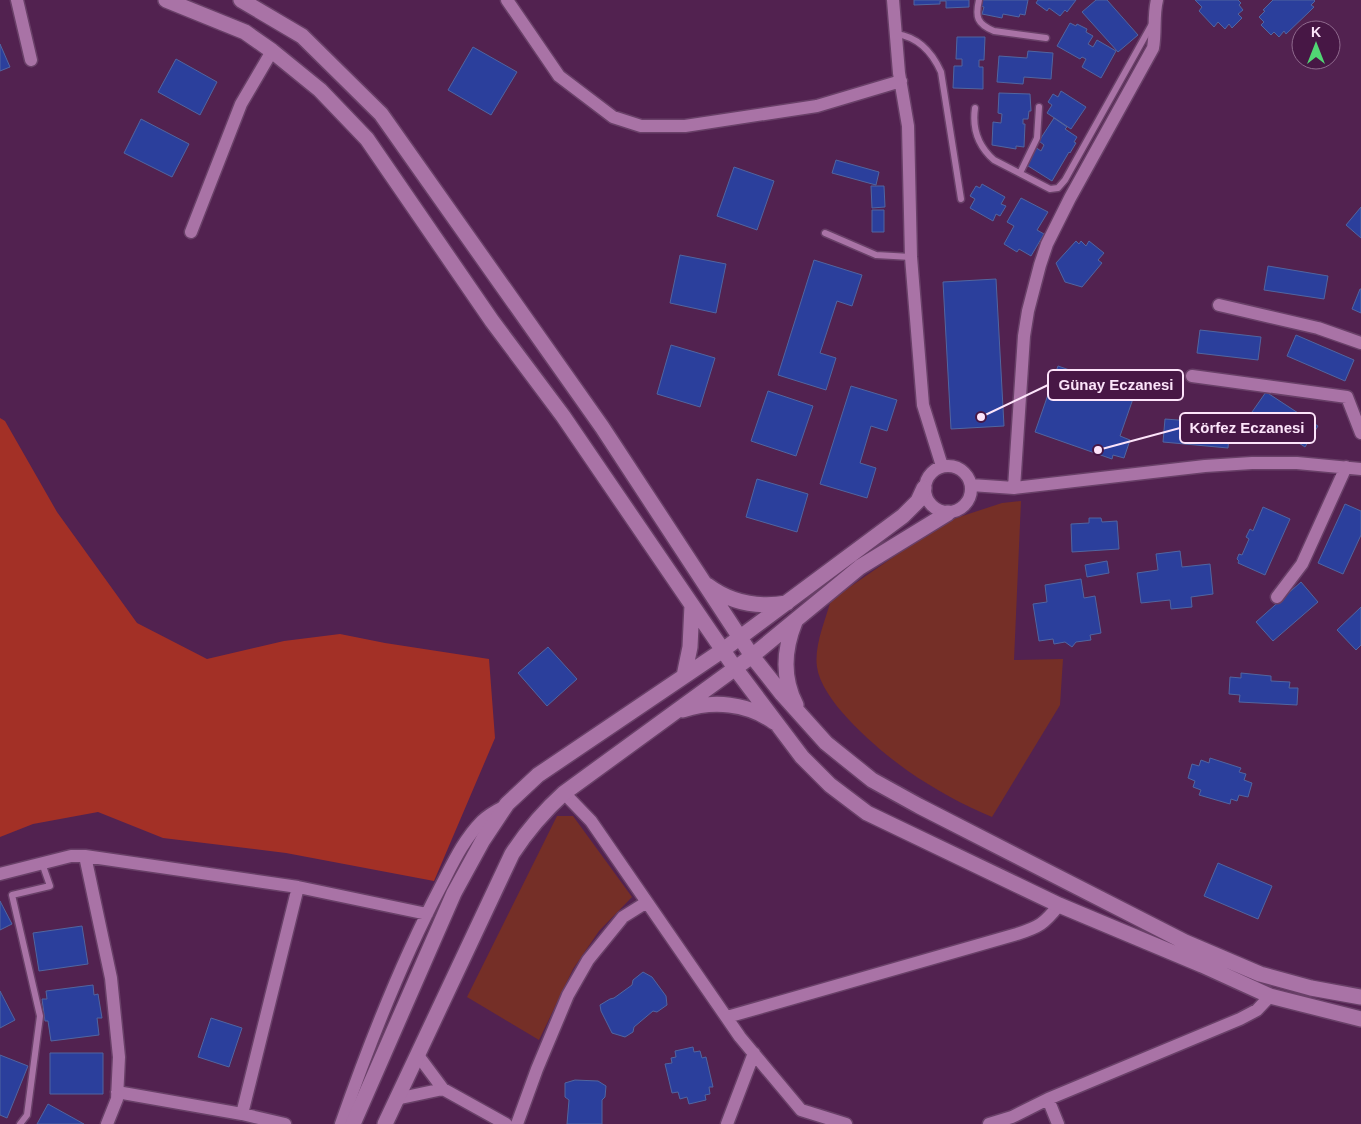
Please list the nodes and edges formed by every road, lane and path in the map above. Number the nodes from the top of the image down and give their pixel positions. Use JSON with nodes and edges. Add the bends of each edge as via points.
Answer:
{"nodes":[{"id":1,"x":17,"y":0,"type":"edge"},
{"id":2,"x":166,"y":0,"type":"edge"},
{"id":3,"x":241,"y":0,"type":"edge"},
{"id":4,"x":507,"y":0,"type":"edge"},
{"id":5,"x":893,"y":0,"type":"edge"},
{"id":6,"x":979,"y":0,"type":"edge"},
{"id":7,"x":1155,"y":1,"type":"edge"},
{"id":8,"x":1154,"y":20,"type":"junction"},
{"id":9,"x":896,"y":34,"type":"junction"},
{"id":10,"x":1046,"y":38,"type":"dead end"},
{"id":11,"x":272,"y":52,"type":"junction"},
{"id":12,"x":32,"y":60,"type":"dead end"},
{"id":13,"x":901,"y":81,"type":"junction"},
{"id":14,"x":1039,"y":107,"type":"dead end"},
{"id":15,"x":975,"y":108,"type":"dead end"},
{"id":16,"x":1020,"y":173,"type":"junction"},
{"id":17,"x":961,"y":199,"type":"dead end"},
{"id":18,"x":191,"y":232,"type":"dead end"},
{"id":19,"x":825,"y":233,"type":"dead end"},
{"id":20,"x":911,"y":257,"type":"junction"},
{"id":21,"x":1220,"y":305,"type":"dead end"},
{"id":22,"x":1361,"y":343,"type":"edge"},
{"id":23,"x":1192,"y":376,"type":"dead end"},
{"id":24,"x":1361,"y":432,"type":"edge"},
{"id":25,"x":942,"y":466,"type":"junction"},
{"id":26,"x":1346,"y":466,"type":"junction"},
{"id":27,"x":1361,"y":469,"type":"edge"},
{"id":28,"x":971,"y":485,"type":"junction"},
{"id":29,"x":924,"y":488,"type":"junction"},
{"id":30,"x":1014,"y":488,"type":"junction"},
{"id":31,"x":948,"y":513,"type":"junction"},
{"id":32,"x":703,"y":582,"type":"junction"},
{"id":33,"x":1277,"y":597,"type":"dead end"},
{"id":34,"x":788,"y":602,"type":"junction"},
{"id":35,"x":692,"y":606,"type":"junction"},
{"id":36,"x":795,"y":622,"type":"junction"},
{"id":37,"x":739,"y":638,"type":"junction"},
{"id":38,"x":722,"y":650,"type":"junction"},
{"id":39,"x":752,"y":656,"type":"junction"},
{"id":40,"x":736,"y":668,"type":"junction"},
{"id":41,"x":684,"y":676,"type":"junction"},
{"id":42,"x":668,"y":716,"type":"junction"},
{"id":43,"x":804,"y":719,"type":"junction"},
{"id":44,"x":779,"y":725,"type":"junction"},
{"id":45,"x":564,"y":793,"type":"junction"},
{"id":46,"x":507,"y":804,"type":"junction"},
{"id":47,"x":85,"y":856,"type":"junction"},
{"id":48,"x":41,"y":862,"type":"junction"},
{"id":49,"x":0,"y":874,"type":"edge"},
{"id":50,"x":298,"y":887,"type":"junction"},
{"id":51,"x":647,"y":902,"type":"junction"},
{"id":52,"x":1059,"y":906,"type":"junction"},
{"id":53,"x":427,"y":914,"type":"junction"},
{"id":54,"x":1270,"y":996,"type":"junction"},
{"id":55,"x":1361,"y":997,"type":"edge"},
{"id":56,"x":727,"y":1018,"type":"junction"},
{"id":57,"x":1361,"y":1019,"type":"edge"},
{"id":58,"x":754,"y":1053,"type":"junction"},
{"id":59,"x":417,"y":1054,"type":"junction"},
{"id":60,"x":442,"y":1089,"type":"junction"},
{"id":61,"x":117,"y":1092,"type":"junction"},
{"id":62,"x":396,"y":1098,"type":"junction"},
{"id":63,"x":1048,"y":1099,"type":"junction"},
{"id":64,"x":242,"y":1114,"type":"junction"},
{"id":65,"x":20,"y":1124,"type":"edge"},
{"id":66,"x":107,"y":1124,"type":"edge"},
{"id":67,"x":285,"y":1124,"type":"edge"},
{"id":68,"x":341,"y":1124,"type":"edge"},
{"id":69,"x":353,"y":1124,"type":"edge"},
{"id":70,"x":385,"y":1124,"type":"edge"},
{"id":71,"x":506,"y":1124,"type":"edge"},
{"id":72,"x":517,"y":1124,"type":"edge"},
{"id":73,"x":727,"y":1124,"type":"edge"},
{"id":74,"x":846,"y":1124,"type":"edge"},
{"id":75,"x":989,"y":1124,"type":"edge"},
{"id":76,"x":1058,"y":1124,"type":"edge"}],
"edges":[{"from":1,"to":12,"type":"street"},
{"from":2,"to":11,"type":"street","via":[[245,32]]},
{"from":3,"to":32,"type":"street","via":[[302,36],[381,114],[602,427]]},
{"from":4,"to":13,"type":"street","via":[[559,76],[613,117],[641,126],[685,126],[817,106]]},
{"from":5,"to":9,"type":"street"},
{"from":6,"to":10,"type":"lane","via":[[978,18],[986,27]]},
{"from":7,"to":8,"type":"street"},
{"from":8,"to":16,"type":"lane","via":[[1060,186],[1050,189]]},
{"from":8,"to":30,"type":"street","via":[[1153,48],[1070,198],[1047,244],[1033,286],[1024,336]]},
{"from":9,"to":13,"type":"street"},
{"from":9,"to":17,"type":"lane","via":[[920,43],[932,55],[941,72]]},
{"from":11,"to":18,"type":"street","via":[[241,104]]},
{"from":11,"to":35,"type":"street","via":[[320,90],[367,139],[492,321],[563,416]]},
{"from":13,"to":20,"type":"street","via":[[908,126]]},
{"from":14,"to":16,"type":"lane","via":[[1037,138]]},
{"from":15,"to":16,"type":"lane","via":[[976,134],[983,149],[994,160]]},
{"from":19,"to":20,"type":"lane","via":[[876,255]]},
{"from":20,"to":25,"type":"street","via":[[923,405]]},
{"from":21,"to":22,"type":"street","via":[[1318,328]]},
{"from":23,"to":24,"type":"street","via":[[1347,397]]},
{"from":25,"to":28,"type":"street","via":[[957,468]]},
{"from":25,"to":29,"type":"street","via":[[930,474]]},
{"from":26,"to":27,"type":"street"},
{"from":26,"to":30,"type":"street","via":[[1288,463],[1215,465]]},
{"from":26,"to":33,"type":"street","via":[[1302,564]]},
{"from":28,"to":30,"type":"street"},
{"from":28,"to":31,"type":"street","via":[[968,501],[963,507]]},
{"from":29,"to":31,"type":"street","via":[[933,508]]},
{"from":29,"to":34,"type":"street","via":[[918,501],[903,516]]},
{"from":31,"to":36,"type":"street","via":[[860,567]]},
{"from":32,"to":34,"type":"street","via":[[724,596],[748,603]]},
{"from":32,"to":37,"type":"street"},
{"from":34,"to":37,"type":"street"},
{"from":35,"to":38,"type":"street"},
{"from":35,"to":41,"type":"street","via":[[690,647]]},
{"from":36,"to":39,"type":"street"},
{"from":36,"to":43,"type":"street","via":[[788,644],[786,667],[793,700]]},
{"from":37,"to":38,"type":"street"},
{"from":37,"to":39,"type":"street"},
{"from":38,"to":40,"type":"street"},
{"from":38,"to":41,"type":"street"},
{"from":39,"to":40,"type":"street"},
{"from":39,"to":43,"type":"street"},
{"from":40,"to":42,"type":"street"},
{"from":40,"to":44,"type":"street"},
{"from":41,"to":46,"type":"street","via":[[538,775]]},
{"from":42,"to":44,"type":"street","via":[[701,705],[724,704],[748,709]]},
{"from":42,"to":45,"type":"street"},
{"from":43,"to":55,"type":"street","via":[[826,744],[872,780],[1185,942],[1260,974]]},
{"from":44,"to":52,"type":"street","via":[[802,757],[830,785],[867,813]]},
{"from":45,"to":51,"type":"street","via":[[591,821]]},
{"from":45,"to":59,"type":"street","via":[[527,831],[512,854]]},
{"from":46,"to":53,"type":"street","via":[[484,819],[466,841]]},
{"from":46,"to":69,"type":"street","via":[[454,893]]},
{"from":47,"to":48,"type":"street"},
{"from":47,"to":50,"type":"street"},
{"from":47,"to":61,"type":"street","via":[[111,978],[119,1057]]},
{"from":48,"to":49,"type":"street"},
{"from":48,"to":65,"type":"lane","via":[[50,886],[12,895],[40,1016],[28,1115]]},
{"from":50,"to":53,"type":"street"},
{"from":50,"to":64,"type":"street"},
{"from":51,"to":56,"type":"street"},
{"from":51,"to":72,"type":"street","via":[[623,918],[588,960],[568,995]]},
{"from":52,"to":54,"type":"street"},
{"from":52,"to":56,"type":"street","via":[[1037,927],[1017,934]]},
{"from":53,"to":68,"type":"street","via":[[394,984]]},
{"from":54,"to":57,"type":"street"},
{"from":54,"to":63,"type":"street","via":[[1257,1010],[1240,1019]]},
{"from":56,"to":58,"type":"street"},
{"from":58,"to":73,"type":"street"},
{"from":58,"to":74,"type":"street","via":[[801,1110]]},
{"from":59,"to":60,"type":"street"},
{"from":59,"to":62,"type":"street"},
{"from":60,"to":62,"type":"street"},
{"from":60,"to":71,"type":"street"},
{"from":61,"to":64,"type":"street"},
{"from":61,"to":66,"type":"street"},
{"from":62,"to":70,"type":"street"},
{"from":63,"to":75,"type":"street","via":[[1012,1117]]},
{"from":63,"to":76,"type":"street"},
{"from":64,"to":67,"type":"street"}]}
